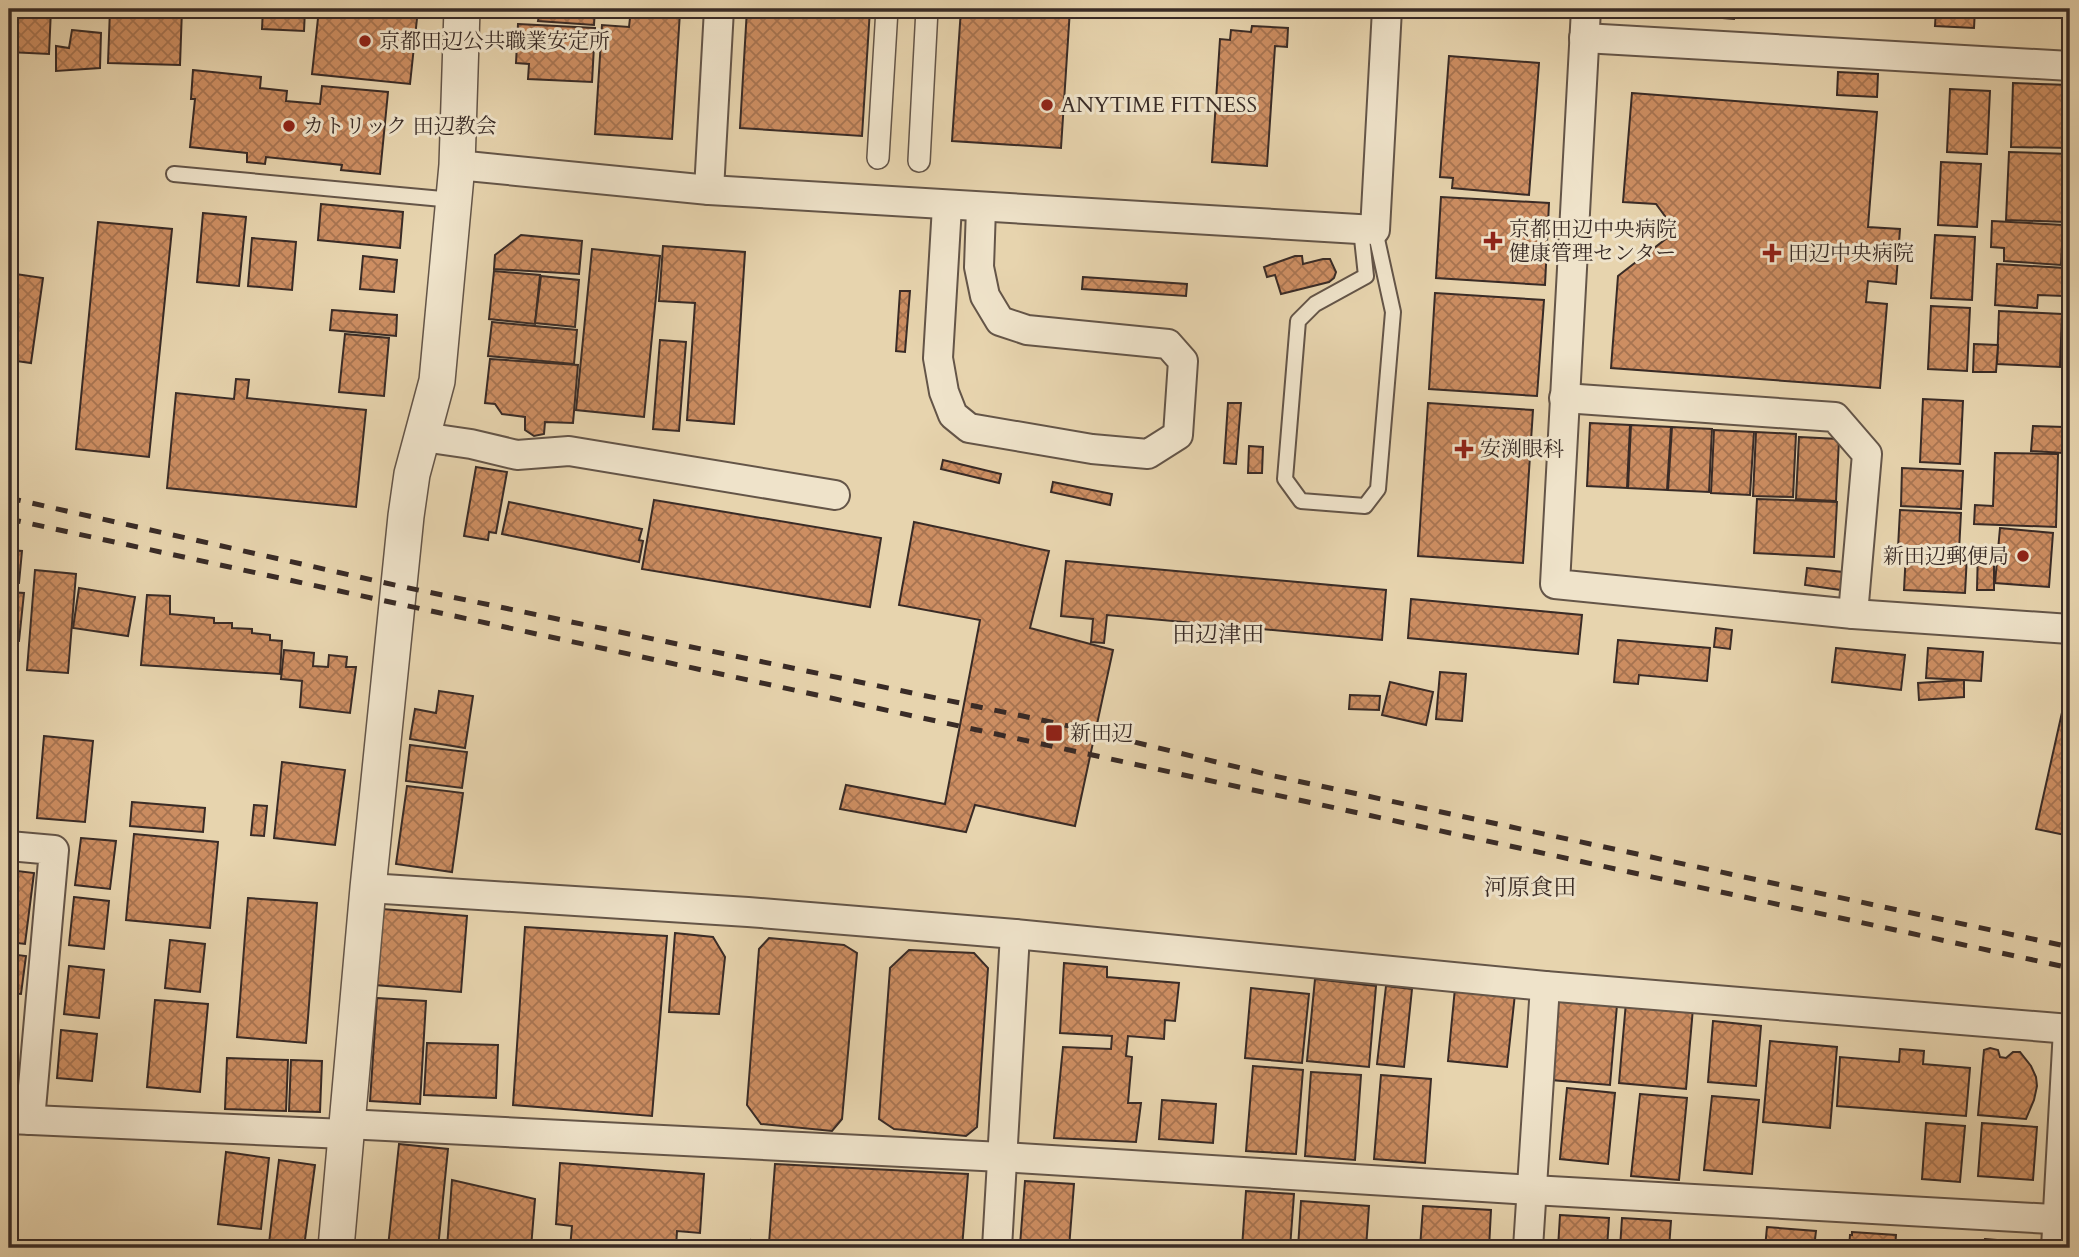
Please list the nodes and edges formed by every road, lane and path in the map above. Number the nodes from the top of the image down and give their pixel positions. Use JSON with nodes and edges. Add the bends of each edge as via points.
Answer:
{"nodes":[{"id":1,"x":462,"y":9,"type":"edge"},
{"id":2,"x":719,"y":9,"type":"edge"},
{"id":3,"x":887,"y":9,"type":"edge"},
{"id":4,"x":926,"y":9,"type":"edge"},
{"id":5,"x":1387,"y":9,"type":"edge"},
{"id":6,"x":1586,"y":9,"type":"edge"},
{"id":7,"x":1584,"y":38,"type":"junction"},
{"id":8,"x":2070,"y":66,"type":"edge"},
{"id":9,"x":878,"y":158,"type":"dead end"},
{"id":10,"x":919,"y":161,"type":"dead end"},
{"id":11,"x":457,"y":165,"type":"junction"},
{"id":12,"x":174,"y":174,"type":"dead end"},
{"id":13,"x":709,"y":190,"type":"junction"},
{"id":14,"x":453,"y":201,"type":"junction"},
{"id":15,"x":947,"y":206,"type":"junction"},
{"id":16,"x":981,"y":208,"type":"junction"},
{"id":17,"x":1368,"y":230,"type":"junction"},
{"id":18,"x":1564,"y":398,"type":"junction"},
{"id":19,"x":423,"y":437,"type":"junction"},
{"id":20,"x":835,"y":495,"type":"dead end"},
{"id":21,"x":1853,"y":614,"type":"junction"},
{"id":22,"x":2070,"y":629,"type":"edge"},
{"id":23,"x":9,"y":846,"type":"edge"},
{"id":24,"x":368,"y":888,"type":"junction"},
{"id":25,"x":1015,"y":934,"type":"junction"},
{"id":26,"x":1545,"y":986,"type":"junction"},
{"id":27,"x":2069,"y":1029,"type":"edge"},
{"id":28,"x":19,"y":1120,"type":"edge"},
{"id":29,"x":346,"y":1129,"type":"junction"},
{"id":30,"x":1002,"y":1157,"type":"junction"},
{"id":31,"x":1532,"y":1190,"type":"junction"},
{"id":32,"x":2064,"y":1220,"type":"edge"},
{"id":33,"x":336,"y":1248,"type":"edge"},
{"id":34,"x":997,"y":1248,"type":"edge"},
{"id":35,"x":1528,"y":1248,"type":"edge"},
{"id":36,"x":2056,"y":1248,"type":"edge"}],
"edges":[{"from":1,"to":11,"type":"street"},
{"from":2,"to":13,"type":"street"},
{"from":3,"to":9,"type":"street"},
{"from":4,"to":10,"type":"street"},
{"from":5,"to":17,"type":"street"},
{"from":6,"to":7,"type":"street"},
{"from":7,"to":8,"type":"street"},
{"from":7,"to":18,"type":"street"},
{"from":11,"to":13,"type":"street"},
{"from":11,"to":14,"type":"street"},
{"from":12,"to":14,"type":"lane"},
{"from":13,"to":15,"type":"street"},
{"from":14,"to":19,"type":"street","via":[[437,381]]},
{"from":15,"to":16,"type":"street"},
{"from":15,"to":16,"type":"street","via":[[938,358],[953,415],[969,428],[1148,454],[1178,435],[1183,361],[1168,344],[1027,330],[1000,321],[985,296],[979,267]]},
{"from":16,"to":17,"type":"street"},
{"from":17,"to":17,"type":"lane","via":[[1393,312],[1378,489],[1365,506],[1301,501],[1285,479],[1298,321],[1315,304],[1366,276]]},
{"from":18,"to":21,"type":"street","via":[[1835,417],[1867,453]]},
{"from":18,"to":21,"type":"street","via":[[1555,584]]},
{"from":19,"to":20,"type":"street","via":[[517,455],[569,451]]},
{"from":19,"to":24,"type":"street","via":[[405,516]]},
{"from":21,"to":22,"type":"street"},
{"from":23,"to":28,"type":"street","via":[[54,850]]},
{"from":24,"to":25,"type":"street"},
{"from":24,"to":29,"type":"street"},
{"from":25,"to":26,"type":"street"},
{"from":25,"to":30,"type":"street"},
{"from":26,"to":27,"type":"street"},
{"from":26,"to":31,"type":"street"},
{"from":27,"to":32,"type":"street"},
{"from":28,"to":29,"type":"street"},
{"from":29,"to":30,"type":"street"},
{"from":29,"to":33,"type":"street"},
{"from":30,"to":31,"type":"street"},
{"from":30,"to":34,"type":"street"},
{"from":31,"to":32,"type":"street"},
{"from":31,"to":35,"type":"street"},
{"from":32,"to":36,"type":"street"}]}
